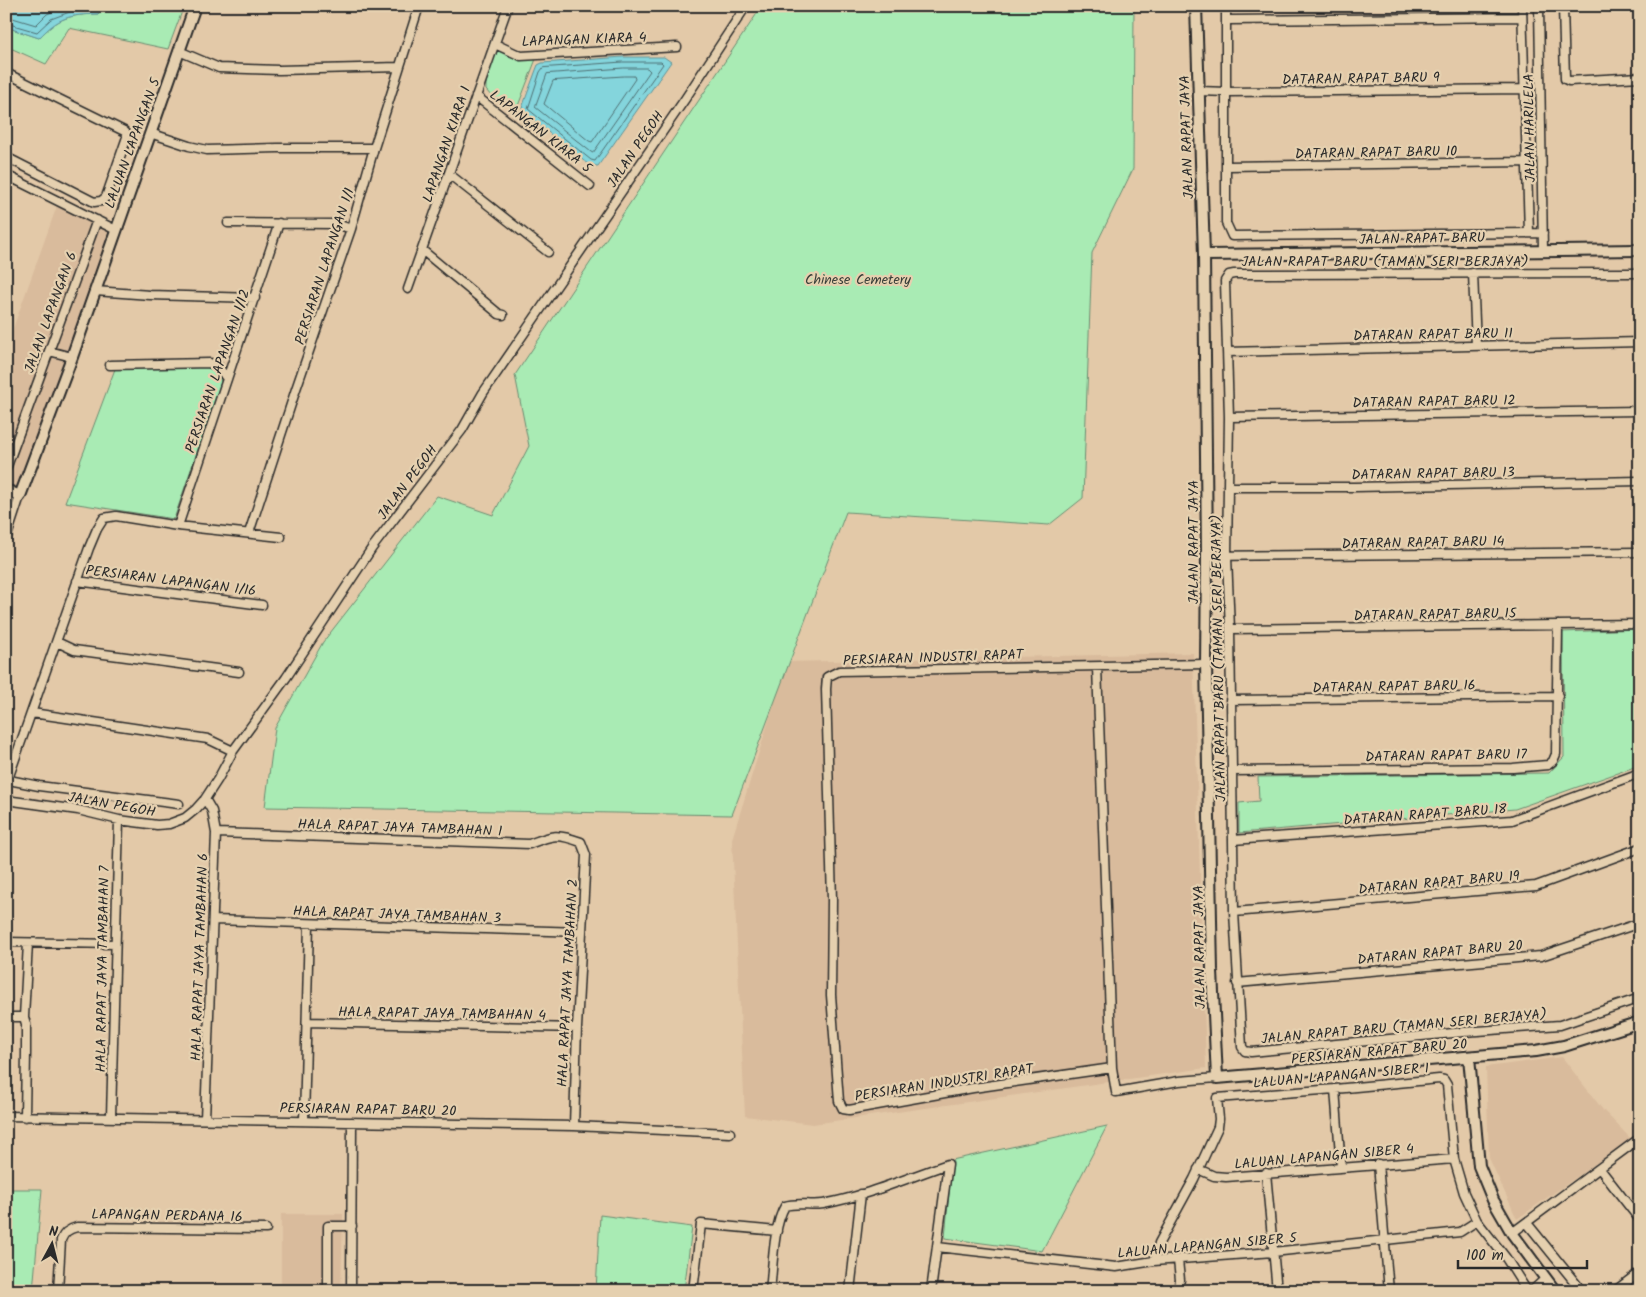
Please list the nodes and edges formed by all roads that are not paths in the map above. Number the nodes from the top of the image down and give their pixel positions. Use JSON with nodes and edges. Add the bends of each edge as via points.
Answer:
{"nodes":[{"id":1,"x":195,"y":6,"type":"edge"},
{"id":2,"x":419,"y":6,"type":"edge"},
{"id":3,"x":508,"y":6,"type":"edge"},
{"id":4,"x":746,"y":6,"type":"edge"},
{"id":5,"x":1196,"y":6,"type":"edge"},
{"id":6,"x":1226,"y":6,"type":"edge"},
{"id":7,"x":1522,"y":6,"type":"edge"},
{"id":8,"x":1539,"y":6,"type":"edge"},
{"id":9,"x":1563,"y":6,"type":"edge"},
{"id":10,"x":1522,"y":17,"type":"junction"},
{"id":11,"x":1228,"y":20,"type":"junction"},
{"id":12,"x":494,"y":44,"type":"junction"},
{"id":13,"x":677,"y":47,"type":"dead end"},
{"id":14,"x":179,"y":52,"type":"junction"},
{"id":15,"x":399,"y":67,"type":"junction"},
{"id":16,"x":6,"y":73,"type":"edge"},
{"id":17,"x":1640,"y":77,"type":"edge"},
{"id":18,"x":1524,"y":89,"type":"junction"},
{"id":19,"x":1199,"y":91,"type":"junction"},
{"id":20,"x":1228,"y":92,"type":"junction"},
{"id":21,"x":476,"y":96,"type":"junction"},
{"id":22,"x":150,"y":133,"type":"junction"},
{"id":23,"x":374,"y":148,"type":"junction"},
{"id":24,"x":6,"y":157,"type":"edge"},
{"id":25,"x":1526,"y":162,"type":"junction"},
{"id":26,"x":1227,"y":166,"type":"junction"},
{"id":27,"x":449,"y":174,"type":"junction"},
{"id":28,"x":6,"y":175,"type":"edge"},
{"id":29,"x":590,"y":186,"type":"dead end"},
{"id":30,"x":97,"y":220,"type":"junction"},
{"id":31,"x":228,"y":223,"type":"dead end"},
{"id":32,"x":279,"y":224,"type":"junction"},
{"id":33,"x":351,"y":229,"type":"junction"},
{"id":34,"x":116,"y":230,"type":"junction"},
{"id":35,"x":1528,"y":233,"type":"junction"},
{"id":36,"x":1543,"y":233,"type":"junction"},
{"id":37,"x":422,"y":250,"type":"junction"},
{"id":38,"x":1543,"y":250,"type":"junction"},
{"id":39,"x":1640,"y":250,"type":"edge"},
{"id":40,"x":548,"y":252,"type":"dead end"},
{"id":41,"x":1204,"y":255,"type":"junction"},
{"id":42,"x":1640,"y":273,"type":"edge"},
{"id":43,"x":1474,"y":274,"type":"junction"},
{"id":44,"x":408,"y":289,"type":"dead end"},
{"id":45,"x":95,"y":291,"type":"junction"},
{"id":46,"x":255,"y":298,"type":"junction"},
{"id":47,"x":502,"y":315,"type":"dead end"},
{"id":48,"x":1640,"y":342,"type":"edge"},
{"id":49,"x":1476,"y":346,"type":"junction"},
{"id":50,"x":49,"y":351,"type":"junction"},
{"id":51,"x":1227,"y":352,"type":"junction"},
{"id":52,"x":72,"y":357,"type":"junction"},
{"id":53,"x":110,"y":365,"type":"dead end"},
{"id":54,"x":227,"y":379,"type":"junction"},
{"id":55,"x":1640,"y":411,"type":"edge"},
{"id":56,"x":1229,"y":416,"type":"junction"},
{"id":57,"x":6,"y":469,"type":"edge"},
{"id":58,"x":1640,"y":481,"type":"edge"},
{"id":59,"x":1228,"y":488,"type":"junction"},
{"id":60,"x":6,"y":490,"type":"edge"},
{"id":61,"x":20,"y":496,"type":"junction"},
{"id":62,"x":10,"y":514,"type":"edge"},
{"id":63,"x":178,"y":526,"type":"junction"},
{"id":64,"x":249,"y":533,"type":"junction"},
{"id":65,"x":281,"y":537,"type":"dead end"},
{"id":66,"x":6,"y":539,"type":"edge"},
{"id":67,"x":1640,"y":552,"type":"edge"},
{"id":68,"x":1207,"y":556,"type":"junction"},
{"id":69,"x":1227,"y":557,"type":"junction"},
{"id":70,"x":77,"y":581,"type":"junction"},
{"id":71,"x":262,"y":605,"type":"dead end"},
{"id":72,"x":1640,"y":624,"type":"edge"},
{"id":73,"x":1558,"y":625,"type":"junction"},
{"id":74,"x":1230,"y":629,"type":"junction"},
{"id":75,"x":57,"y":642,"type":"junction"},
{"id":76,"x":1206,"y":664,"type":"junction"},
{"id":77,"x":1097,"y":667,"type":"junction"},
{"id":78,"x":239,"y":672,"type":"dead end"},
{"id":79,"x":1558,"y":696,"type":"junction"},
{"id":80,"x":1230,"y":700,"type":"junction"},
{"id":81,"x":32,"y":713,"type":"junction"},
{"id":82,"x":233,"y":751,"type":"junction"},
{"id":83,"x":1232,"y":771,"type":"junction"},
{"id":84,"x":1640,"y":773,"type":"edge"},
{"id":85,"x":205,"y":799,"type":"junction"},
{"id":86,"x":6,"y":800,"type":"edge"},
{"id":87,"x":179,"y":804,"type":"dead end"},
{"id":88,"x":118,"y":820,"type":"junction"},
{"id":89,"x":216,"y":833,"type":"junction"},
{"id":90,"x":1233,"y":840,"type":"junction"},
{"id":91,"x":581,"y":842,"type":"joint"},
{"id":92,"x":1640,"y":848,"type":"edge"},
{"id":93,"x":1234,"y":912,"type":"junction"},
{"id":94,"x":213,"y":920,"type":"junction"},
{"id":95,"x":1640,"y":923,"type":"edge"},
{"id":96,"x":309,"y":924,"type":"junction"},
{"id":97,"x":581,"y":932,"type":"junction"},
{"id":98,"x":6,"y":942,"type":"edge"},
{"id":99,"x":28,"y":943,"type":"junction"},
{"id":100,"x":115,"y":944,"type":"junction"},
{"id":101,"x":1237,"y":983,"type":"junction"},
{"id":102,"x":1640,"y":998,"type":"edge"},
{"id":103,"x":6,"y":1017,"type":"edge"},
{"id":104,"x":24,"y":1017,"type":"junction"},
{"id":105,"x":307,"y":1022,"type":"junction"},
{"id":106,"x":1640,"y":1022,"type":"edge"},
{"id":107,"x":577,"y":1028,"type":"junction"},
{"id":108,"x":1469,"y":1057,"type":"junction"},
{"id":109,"x":1112,"y":1068,"type":"junction"},
{"id":110,"x":1217,"y":1078,"type":"junction"},
{"id":111,"x":1335,"y":1089,"type":"junction"},
{"id":112,"x":6,"y":1116,"type":"edge"},
{"id":113,"x":25,"y":1117,"type":"junction"},
{"id":114,"x":111,"y":1117,"type":"junction"},
{"id":115,"x":206,"y":1119,"type":"junction"},
{"id":116,"x":304,"y":1121,"type":"junction"},
{"id":117,"x":352,"y":1122,"type":"junction"},
{"id":118,"x":574,"y":1126,"type":"junction"},
{"id":119,"x":730,"y":1133,"type":"dead end"},
{"id":120,"x":1640,"y":1138,"type":"edge"},
{"id":121,"x":1454,"y":1159,"type":"junction"},
{"id":122,"x":1378,"y":1164,"type":"junction"},
{"id":123,"x":1341,"y":1167,"type":"junction"},
{"id":124,"x":1198,"y":1169,"type":"junction"},
{"id":125,"x":1600,"y":1169,"type":"junction"},
{"id":126,"x":1266,"y":1173,"type":"junction"},
{"id":127,"x":861,"y":1194,"type":"junction"},
{"id":128,"x":1640,"y":1220,"type":"edge"},
{"id":129,"x":1477,"y":1221,"type":"junction"},
{"id":130,"x":1527,"y":1223,"type":"junction"},
{"id":131,"x":352,"y":1226,"type":"junction"},
{"id":132,"x":266,"y":1230,"type":"dead end"},
{"id":133,"x":777,"y":1231,"type":"junction"},
{"id":134,"x":1512,"y":1233,"type":"junction"},
{"id":135,"x":1384,"y":1240,"type":"junction"},
{"id":136,"x":937,"y":1247,"type":"junction"},
{"id":137,"x":1273,"y":1252,"type":"junction"},
{"id":138,"x":1178,"y":1260,"type":"junction"},
{"id":139,"x":1154,"y":1262,"type":"junction"},
{"id":140,"x":1640,"y":1272,"type":"edge"},
{"id":141,"x":1546,"y":1278,"type":"junction"},
{"id":142,"x":58,"y":1291,"type":"edge"},
{"id":143,"x":328,"y":1291,"type":"edge"},
{"id":144,"x":351,"y":1291,"type":"edge"},
{"id":145,"x":693,"y":1291,"type":"edge"},
{"id":146,"x":770,"y":1291,"type":"edge"},
{"id":147,"x":850,"y":1291,"type":"edge"},
{"id":148,"x":931,"y":1291,"type":"edge"},
{"id":149,"x":1177,"y":1291,"type":"edge"},
{"id":150,"x":1277,"y":1291,"type":"edge"},
{"id":151,"x":1389,"y":1291,"type":"edge"},
{"id":152,"x":1527,"y":1291,"type":"edge"},
{"id":153,"x":1532,"y":1291,"type":"edge"},
{"id":154,"x":1555,"y":1291,"type":"edge"},
{"id":155,"x":1582,"y":1291,"type":"edge"},
{"id":156,"x":1615,"y":1291,"type":"edge"}],
"edges":[{"from":1,"to":14,"type":"street","name":"LALUAN LAPANGAN 5"},
{"from":2,"to":15,"type":"street","name":"PERSIARAN LAPANGAN 1/1"},
{"from":3,"to":12,"type":"street","name":"LAPANGAN KIARA 1"},
{"from":4,"to":82,"type":"street","name":"JALAN PEGOH","via":[[483,393],[462,430],[372,548]]},
{"from":5,"to":19,"type":"street","name":"JALAN RAPAT JAYA"},
{"from":6,"to":11,"type":"street"},
{"from":7,"to":10,"type":"street"},
{"from":8,"to":36,"type":"street","name":"JALAN HARILELA"},
{"from":9,"to":17,"type":"street","via":[[1564,80]]},
{"from":10,"to":11,"type":"street"},
{"from":10,"to":18,"type":"street"},
{"from":11,"to":20,"type":"street"},
{"from":12,"to":13,"type":"street","name":"LAPANGAN KIARA 4","via":[[521,56]]},
{"from":12,"to":21,"type":"street","name":"LAPANGAN KIARA 1"},
{"from":14,"to":15,"type":"street","via":[[219,68]]},
{"from":14,"to":22,"type":"street","name":"LALUAN LAPANGAN 5"},
{"from":15,"to":23,"type":"street","name":"PERSIARAN LAPANGAN 1/1"},
{"from":16,"to":24,"type":"street","via":[[127,134],[106,197],[100,201],[94,202]]},
{"from":18,"to":20,"type":"street","name":"DATARAN RAPAT BARU 9"},
{"from":18,"to":25,"type":"street"},
{"from":19,"to":20,"type":"street","name":"DATARAN RAPAT BARU 9"},
{"from":19,"to":41,"type":"street","name":"JALAN RAPAT JAYA"},
{"from":20,"to":26,"type":"street"},
{"from":21,"to":27,"type":"street","name":"LAPANGAN KIARA 1"},
{"from":21,"to":29,"type":"street","name":"LAPANGAN KIARA 5"},
{"from":22,"to":23,"type":"street","via":[[208,150]]},
{"from":22,"to":34,"type":"street","name":"LALUAN LAPANGAN 5"},
{"from":23,"to":33,"type":"street","name":"PERSIARAN LAPANGAN 1/1"},
{"from":25,"to":26,"type":"street","name":"DATARAN RAPAT BARU 10"},
{"from":25,"to":35,"type":"street"},
{"from":26,"to":35,"type":"street","name":"JALAN RAPAT BARU","via":[[1226,224],[1232,236]]},
{"from":27,"to":37,"type":"street","name":"LAPANGAN KIARA 1"},
{"from":27,"to":40,"type":"street"},
{"from":28,"to":30,"type":"street","name":"LALUAN LAPANGAN 5"},
{"from":30,"to":34,"type":"street","name":"LALUAN LAPANGAN 5"},
{"from":30,"to":50,"type":"street","name":"JALAN LAPANGAN 6"},
{"from":31,"to":32,"type":"street"},
{"from":32,"to":33,"type":"street","via":[[337,224]]},
{"from":32,"to":46,"type":"street","name":"PERSIARAN LAPANGAN 1/12"},
{"from":33,"to":64,"type":"street","name":"PERSIARAN LAPANGAN 1/1"},
{"from":34,"to":45,"type":"street"},
{"from":35,"to":36,"type":"street","name":"JALAN RAPAT BARU"},
{"from":36,"to":38,"type":"street","name":"JALAN HARILELA"},
{"from":37,"to":44,"type":"street","name":"LAPANGAN KIARA 1"},
{"from":37,"to":47,"type":"street"},
{"from":38,"to":39,"type":"street","name":"JALAN RAPAT BARU"},
{"from":38,"to":41,"type":"street","name":"JALAN RAPAT BARU"},
{"from":41,"to":68,"type":"street","name":"JALAN RAPAT JAYA"},
{"from":42,"to":43,"type":"street","name":"JALAN RAPAT BARU (TAMAN SERI BERJAYA)"},
{"from":43,"to":49,"type":"street"},
{"from":43,"to":51,"type":"street","name":"JALAN RAPAT BARU (TAMAN SERI BERJAYA)","via":[[1229,275],[1225,281]]},
{"from":45,"to":46,"type":"street"},
{"from":45,"to":52,"type":"street"},
{"from":46,"to":54,"type":"street","name":"PERSIARAN LAPANGAN 1/12"},
{"from":48,"to":49,"type":"street","name":"DATARAN RAPAT BARU 11"},
{"from":49,"to":51,"type":"street","name":"DATARAN RAPAT BARU 11"},
{"from":50,"to":52,"type":"street"},
{"from":50,"to":57,"type":"street","name":"JALAN LAPANGAN 6"},
{"from":51,"to":56,"type":"street","name":"JALAN RAPAT BARU (TAMAN SERI BERJAYA)"},
{"from":52,"to":61,"type":"street"},
{"from":53,"to":54,"type":"street","via":[[210,363],[218,366]]},
{"from":54,"to":63,"type":"street","name":"PERSIARAN LAPANGAN 1/12"},
{"from":55,"to":56,"type":"street","name":"DATARAN RAPAT BARU 12"},
{"from":56,"to":59,"type":"street","name":"JALAN RAPAT BARU (TAMAN SERI BERJAYA)"},
{"from":58,"to":59,"type":"street","name":"DATARAN RAPAT BARU 13"},
{"from":59,"to":69,"type":"street","name":"JALAN RAPAT BARU (TAMAN SERI BERJAYA)"},
{"from":60,"to":61,"type":"street"},
{"from":61,"to":62,"type":"street"},
{"from":62,"to":66,"type":"street"},
{"from":63,"to":64,"type":"street"},
{"from":63,"to":70,"type":"street","via":[[116,516],[104,518]]},
{"from":64,"to":65,"type":"street"},
{"from":67,"to":69,"type":"street","name":"DATARAN RAPAT BARU 14"},
{"from":68,"to":69,"type":"street","name":"DATARAN RAPAT BARU 14"},
{"from":68,"to":76,"type":"street","name":"JALAN RAPAT JAYA"},
{"from":69,"to":74,"type":"street","name":"JALAN RAPAT BARU (TAMAN SERI BERJAYA)"},
{"from":70,"to":71,"type":"street","name":"PERSIARAN LAPANGAN 1/16"},
{"from":70,"to":75,"type":"street"},
{"from":72,"to":73,"type":"street","name":"DATARAN RAPAT BARU 15"},
{"from":73,"to":74,"type":"street","name":"DATARAN RAPAT BARU 15"},
{"from":73,"to":79,"type":"street","name":"DATARAN RAPAT BARU 17"},
{"from":74,"to":80,"type":"street","name":"JALAN RAPAT BARU (TAMAN SERI BERJAYA)"},
{"from":75,"to":78,"type":"street","via":[[74,650]]},
{"from":75,"to":81,"type":"street"},
{"from":76,"to":77,"type":"street","name":"PERSIARAN INDUSTRI RAPAT"},
{"from":76,"to":110,"type":"street","name":"JALAN RAPAT JAYA"},
{"from":77,"to":109,"type":"street"},
{"from":77,"to":109,"type":"street","name":"PERSIARAN INDUSTRI RAPAT","via":[[839,671],[827,677],[831,995],[839,1101],[843,1109]]},
{"from":79,"to":80,"type":"street","name":"DATARAN RAPAT BARU 16"},
{"from":79,"to":83,"type":"street","name":"DATARAN RAPAT BARU 17","via":[[1556,754],[1548,765]]},
{"from":80,"to":83,"type":"street","name":"JALAN RAPAT BARU (TAMAN SERI BERJAYA)"},
{"from":81,"to":82,"type":"street","via":[[208,739]]},
{"from":81,"to":87,"type":"street","via":[[9,780]]},
{"from":82,"to":85,"type":"street","name":"JALAN PEGOH"},
{"from":83,"to":90,"type":"street","name":"JALAN RAPAT BARU (TAMAN SERI BERJAYA)"},
{"from":84,"to":90,"type":"street","name":"DATARAN RAPAT BARU 18","via":[[1512,820]]},
{"from":85,"to":88,"type":"street","name":"JALAN PEGOH","via":[[185,818],[169,824]]},
{"from":85,"to":89,"type":"street","name":"HALA RAPAT JAYA TAMBAHAN 6","via":[[212,811]]},
{"from":86,"to":88,"type":"street","name":"JALAN PEGOH","via":[[78,810]]},
{"from":88,"to":100,"type":"street","name":"HALA RAPAT JAYA TAMBAHAN 7"},
{"from":89,"to":91,"type":"street","name":"HALA RAPAT JAYA TAMBAHAN 1","via":[[529,844],[552,835]]},
{"from":89,"to":94,"type":"street","name":"HALA RAPAT JAYA TAMBAHAN 6"},
{"from":90,"to":93,"type":"street","name":"JALAN RAPAT BARU (TAMAN SERI BERJAYA)"},
{"from":91,"to":97,"type":"street","name":"HALA RAPAT JAYA TAMBAHAN 2","via":[[586,855]]},
{"from":92,"to":93,"type":"street","name":"DATARAN RAPAT BARU 19","via":[[1536,886]]},
{"from":93,"to":101,"type":"street","name":"JALAN RAPAT BARU (TAMAN SERI BERJAYA)"},
{"from":94,"to":96,"type":"street","name":"HALA RAPAT JAYA TAMBAHAN 3"},
{"from":94,"to":115,"type":"street","name":"HALA RAPAT JAYA TAMBAHAN 6"},
{"from":95,"to":101,"type":"street","name":"DATARAN RAPAT BARU 20","via":[[1541,956]]},
{"from":96,"to":97,"type":"street","name":"HALA RAPAT JAYA TAMBAHAN 3"},
{"from":96,"to":105,"type":"street"},
{"from":97,"to":107,"type":"street","name":"HALA RAPAT JAYA TAMBAHAN 2"},
{"from":98,"to":99,"type":"street"},
{"from":99,"to":100,"type":"street"},
{"from":99,"to":104,"type":"street"},
{"from":100,"to":114,"type":"street","name":"HALA RAPAT JAYA TAMBAHAN 7"},
{"from":101,"to":102,"type":"street","name":"JALAN RAPAT BARU (TAMAN SERI BERJAYA)","via":[[1242,1047],[1251,1052],[1560,1025]]},
{"from":103,"to":104,"type":"street"},
{"from":104,"to":113,"type":"street"},
{"from":105,"to":107,"type":"street","name":"HALA RAPAT JAYA TAMBAHAN 4"},
{"from":105,"to":116,"type":"street"},
{"from":106,"to":108,"type":"street","name":"PERSIARAN RAPAT BARU 20","via":[[1564,1046]]},
{"from":107,"to":118,"type":"street","name":"HALA RAPAT JAYA TAMBAHAN 2"},
{"from":108,"to":110,"type":"street","name":"PERSIARAN RAPAT BARU 20"},
{"from":108,"to":134,"type":"street","via":[[1479,1166]]},
{"from":109,"to":110,"type":"street","name":"PERSIARAN RAPAT BARU 20","via":[[1116,1092]]},
{"from":111,"to":121,"type":"street","name":"LALUAN LAPANGAN SIBER 1","via":[[1444,1080]]},
{"from":111,"to":123,"type":"street"},
{"from":111,"to":124,"type":"street","name":"LALUAN LAPANGAN SIBER 1","via":[[1217,1098],[1218,1127]]},
{"from":112,"to":113,"type":"street","name":"PERSIARAN RAPAT BARU 20"},
{"from":113,"to":114,"type":"street","name":"PERSIARAN RAPAT BARU 20"},
{"from":114,"to":115,"type":"street","name":"PERSIARAN RAPAT BARU 20"},
{"from":115,"to":116,"type":"street","name":"PERSIARAN RAPAT BARU 20"},
{"from":116,"to":117,"type":"street","name":"PERSIARAN RAPAT BARU 20"},
{"from":117,"to":118,"type":"street","name":"PERSIARAN RAPAT BARU 20"},
{"from":117,"to":131,"type":"street"},
{"from":118,"to":119,"type":"street","name":"PERSIARAN RAPAT BARU 20"},
{"from":120,"to":125,"type":"street"},
{"from":121,"to":122,"type":"street","name":"LALUAN LAPANGAN SIBER 4"},
{"from":121,"to":129,"type":"street","name":"LALUAN LAPANGAN SIBER 1"},
{"from":122,"to":123,"type":"street","name":"LALUAN LAPANGAN SIBER 4"},
{"from":122,"to":135,"type":"street"},
{"from":123,"to":126,"type":"street","name":"LALUAN LAPANGAN SIBER 4"},
{"from":124,"to":126,"type":"street","name":"LALUAN LAPANGAN SIBER 4","via":[[1226,1177]]},
{"from":124,"to":139,"type":"street","via":[[1159,1243]]},
{"from":125,"to":128,"type":"street"},
{"from":125,"to":130,"type":"street"},
{"from":126,"to":137,"type":"street"},
{"from":127,"to":133,"type":"street","via":[[822,1204],[785,1206]]},
{"from":127,"to":136,"type":"street","via":[[948,1164]]},
{"from":127,"to":147,"type":"street"},
{"from":129,"to":135,"type":"street","name":"LALUAN LAPANGAN SIBER 5","via":[[1460,1232]]},
{"from":129,"to":152,"type":"street","name":"LALUAN LAPANGAN SIBER 1"},
{"from":130,"to":134,"type":"street"},
{"from":130,"to":155,"type":"street"},
{"from":131,"to":143,"type":"street","via":[[328,1226]]},
{"from":131,"to":144,"type":"street"},
{"from":132,"to":142,"type":"street","name":"LAPANGAN PERDANA 16","via":[[77,1227],[67,1230],[61,1240]]},
{"from":133,"to":145,"type":"street","via":[[701,1224]]},
{"from":133,"to":146,"type":"street"},
{"from":134,"to":141,"type":"street"},
{"from":135,"to":137,"type":"street","name":"LALUAN LAPANGAN SIBER 5"},
{"from":135,"to":151,"type":"street"},
{"from":136,"to":139,"type":"street","name":"LALUAN LAPANGAN SIBER 5","via":[[1116,1267]]},
{"from":136,"to":148,"type":"street"},
{"from":137,"to":138,"type":"street","name":"LALUAN LAPANGAN SIBER 5"},
{"from":137,"to":150,"type":"street"},
{"from":138,"to":139,"type":"street","name":"LALUAN LAPANGAN SIBER 5"},
{"from":138,"to":149,"type":"street","via":[[1180,1280]]},
{"from":140,"to":156,"type":"street"},
{"from":141,"to":153,"type":"street"},
{"from":141,"to":154,"type":"street"}]}
